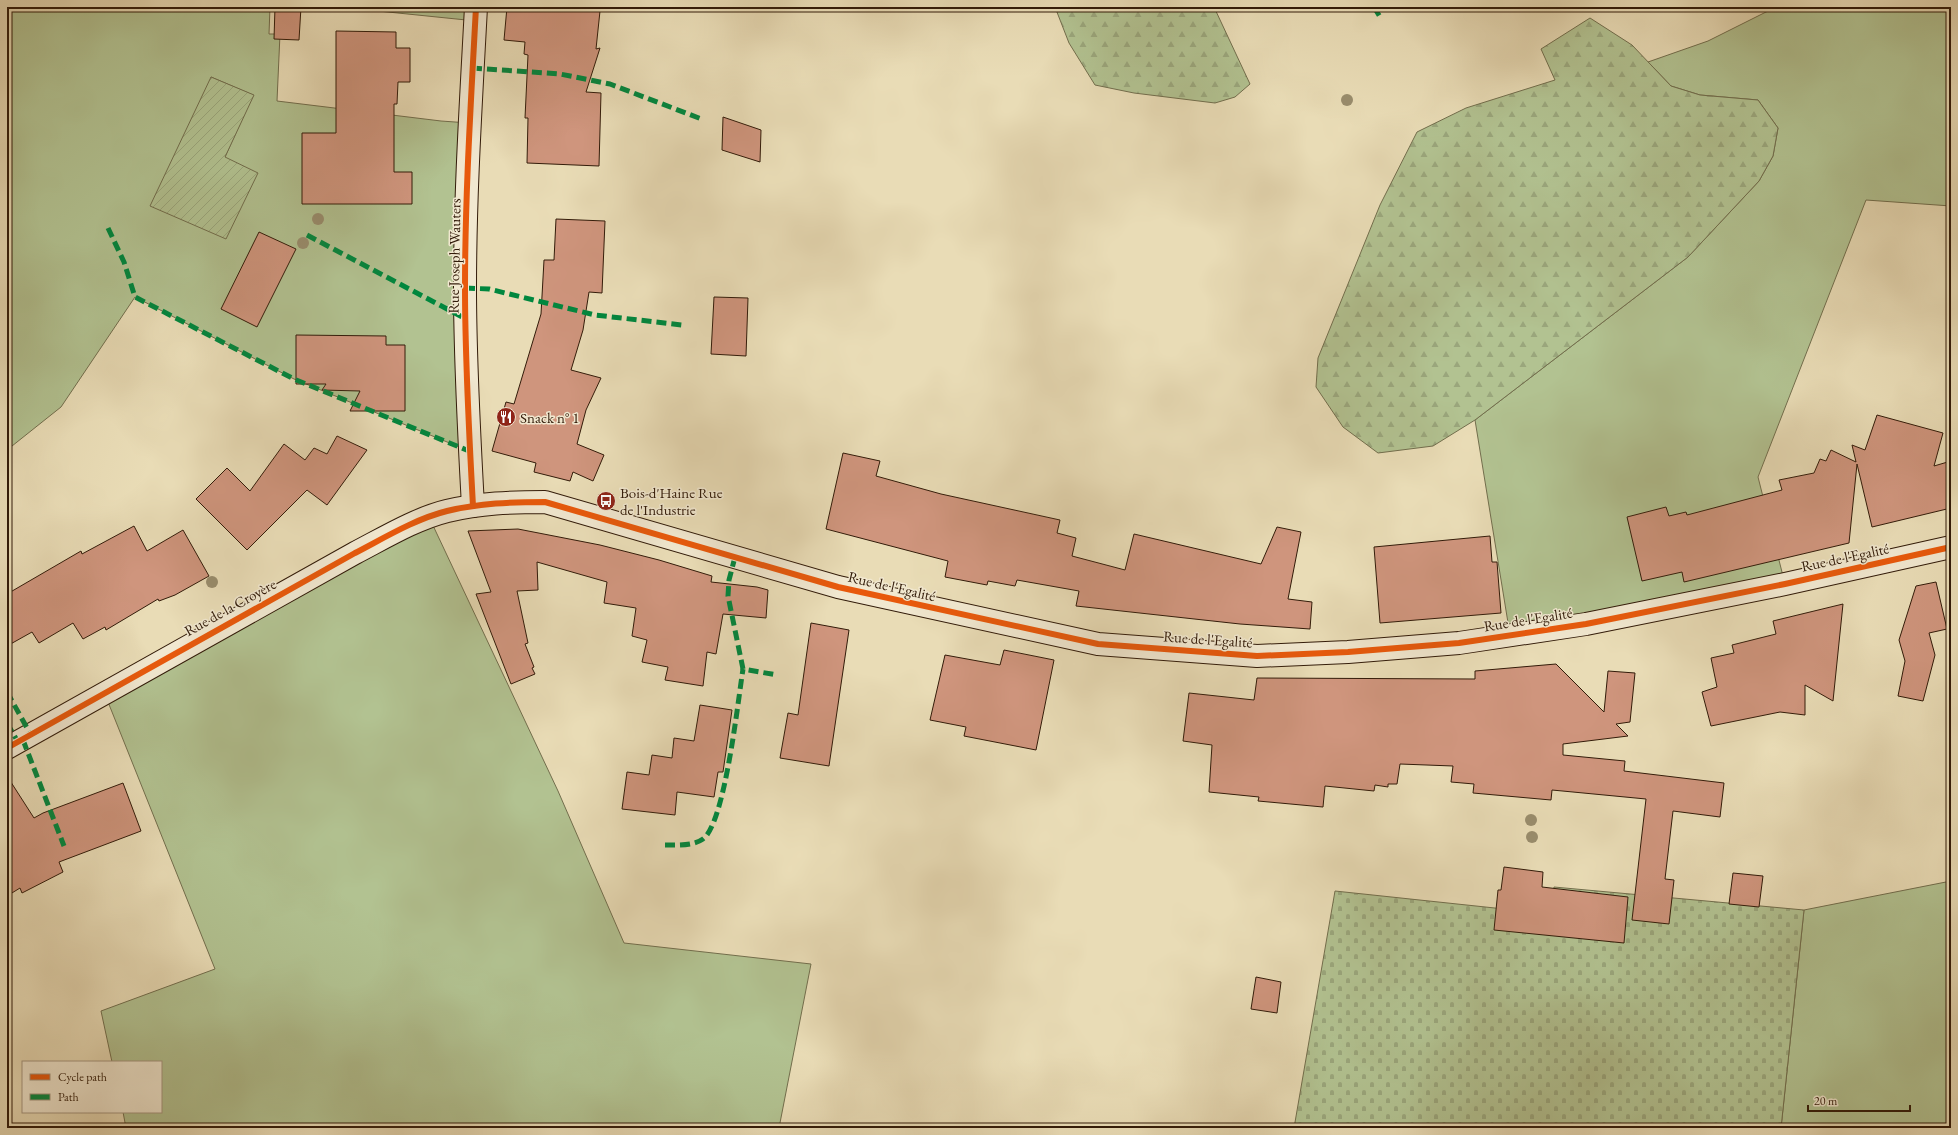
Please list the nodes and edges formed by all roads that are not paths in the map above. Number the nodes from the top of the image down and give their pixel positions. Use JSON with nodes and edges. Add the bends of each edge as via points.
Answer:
{"nodes":[{"id":1,"x":476,"y":7,"type":"edge"},
{"id":2,"x":473,"y":506,"type":"junction"},
{"id":3,"x":1951,"y":547,"type":"edge"},
{"id":4,"x":7,"y":748,"type":"edge"}],
"edges":[{"from":1,"to":2,"type":"street","name":"Rue Joseph Wauters","via":[[469,123],[465,288]]},
{"from":2,"to":3,"type":"street","name":"Rue de l'Egalité","via":[[500,501],[545,502],[838,587],[1098,644],[1257,656],[1459,643],[1578,625],[1785,584]]},
{"from":2,"to":4,"type":"street","name":"Rue de la Croyère","via":[[429,517],[355,553]]}]}
